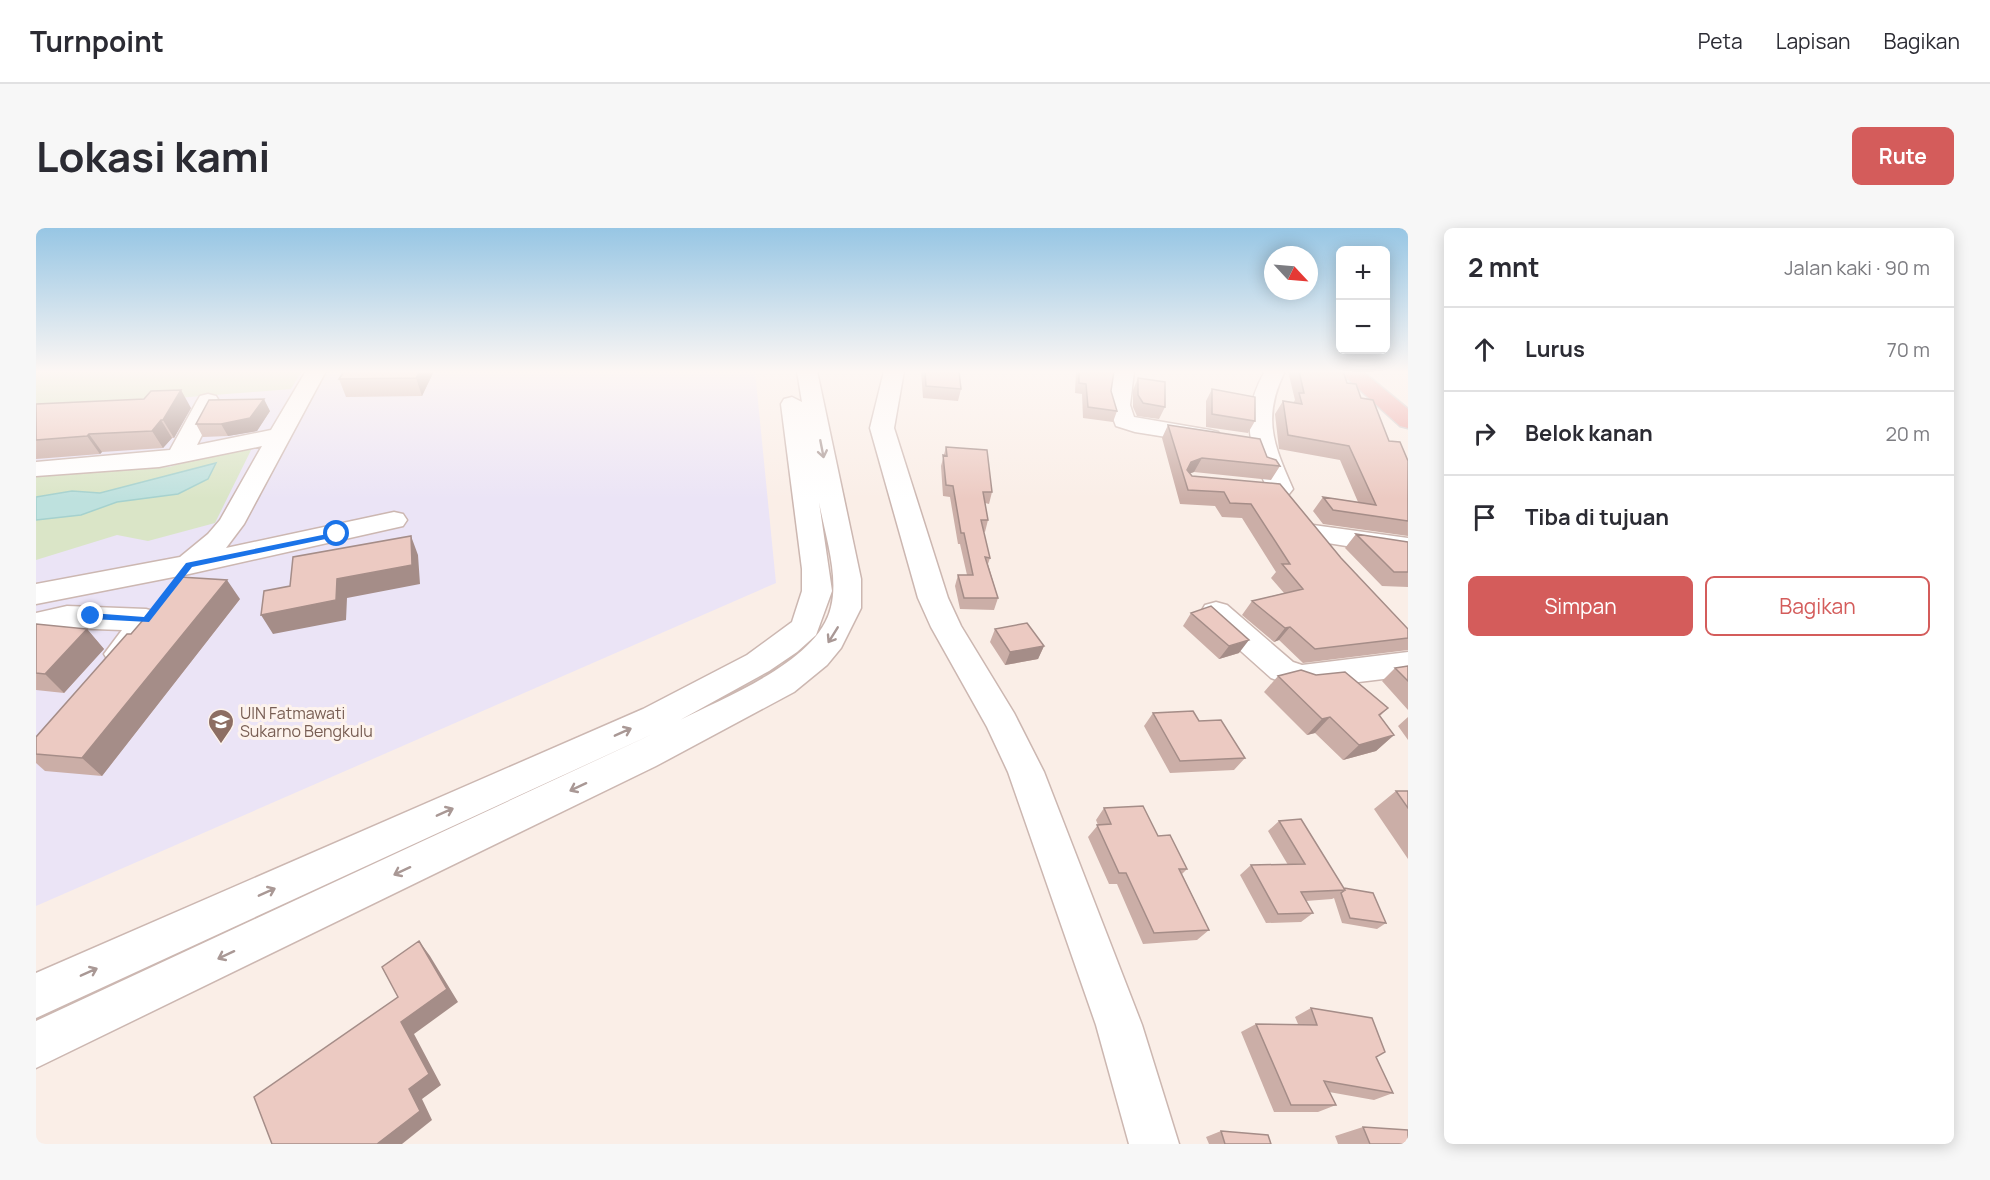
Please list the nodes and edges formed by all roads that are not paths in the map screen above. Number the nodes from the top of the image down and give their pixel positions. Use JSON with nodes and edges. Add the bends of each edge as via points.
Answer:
{"nodes":[{"id":1,"x":201,"y":414,"type":"edge"},
{"id":2,"x":292,"y":414,"type":"edge"},
{"id":3,"x":793,"y":414,"type":"edge"},
{"id":4,"x":815,"y":414,"type":"edge"},
{"id":5,"x":885,"y":414,"type":"edge"},
{"id":6,"x":1122,"y":414,"type":"edge"},
{"id":7,"x":1255,"y":414,"type":"edge"},
{"id":8,"x":279,"y":436,"type":"junction"},
{"id":9,"x":1244,"y":442,"type":"junction"},
{"id":10,"x":180,"y":456,"type":"junction"},
{"id":11,"x":36,"y":469,"type":"edge"},
{"id":12,"x":1250,"y":487,"type":"edge"},
{"id":13,"x":1280,"y":489,"type":"junction"},
{"id":14,"x":394,"y":520,"type":"dead end"},
{"id":15,"x":1313,"y":533,"type":"junction"},
{"id":16,"x":1408,"y":547,"type":"edge"},
{"id":17,"x":1339,"y":564,"type":"edge"},
{"id":18,"x":189,"y":565,"type":"junction"},
{"id":19,"x":36,"y":594,"type":"edge"},
{"id":20,"x":1216,"y":612,"type":"edge"},
{"id":21,"x":146,"y":620,"type":"junction"},
{"id":22,"x":36,"y":624,"type":"edge"},
{"id":23,"x":1408,"y":664,"type":"edge"},
{"id":24,"x":104,"y":672,"type":"edge"},
{"id":25,"x":36,"y":996,"type":"edge"},
{"id":26,"x":36,"y":1045,"type":"edge"},
{"id":27,"x":1154,"y":1144,"type":"edge"}],
"edges":[{"from":1,"to":10,"type":"street"},
{"from":2,"to":8,"type":"street"},
{"from":25,"to":3,"type":"street","one_way":true,"via":[[655,718],[786,644],[805,627],[817,591]]},
{"from":4,"to":26,"type":"street","one_way":true,"via":[[847,579],[846,608],[816,657],[782,682],[643,756]]},
{"from":5,"to":27,"type":"street","via":[[882,428],[933,598],[1026,772],[1119,1025]]},
{"from":6,"to":9,"type":"street","via":[[1130,424]]},
{"from":7,"to":9,"type":"street"},
{"from":8,"to":10,"type":"street"},
{"from":8,"to":18,"type":"street","via":[[231,524]]},
{"from":9,"to":13,"type":"street"},
{"from":10,"to":11,"type":"street"},
{"from":12,"to":13,"type":"street"},
{"from":13,"to":15,"type":"street"},
{"from":14,"to":18,"type":"street"},
{"from":15,"to":16,"type":"street"},
{"from":15,"to":17,"type":"street"},
{"from":18,"to":19,"type":"street"},
{"from":18,"to":21,"type":"street"},
{"from":20,"to":23,"type":"street","via":[[1294,676]]},
{"from":21,"to":22,"type":"street","via":[[67,617]]},
{"from":21,"to":24,"type":"street"}]}
